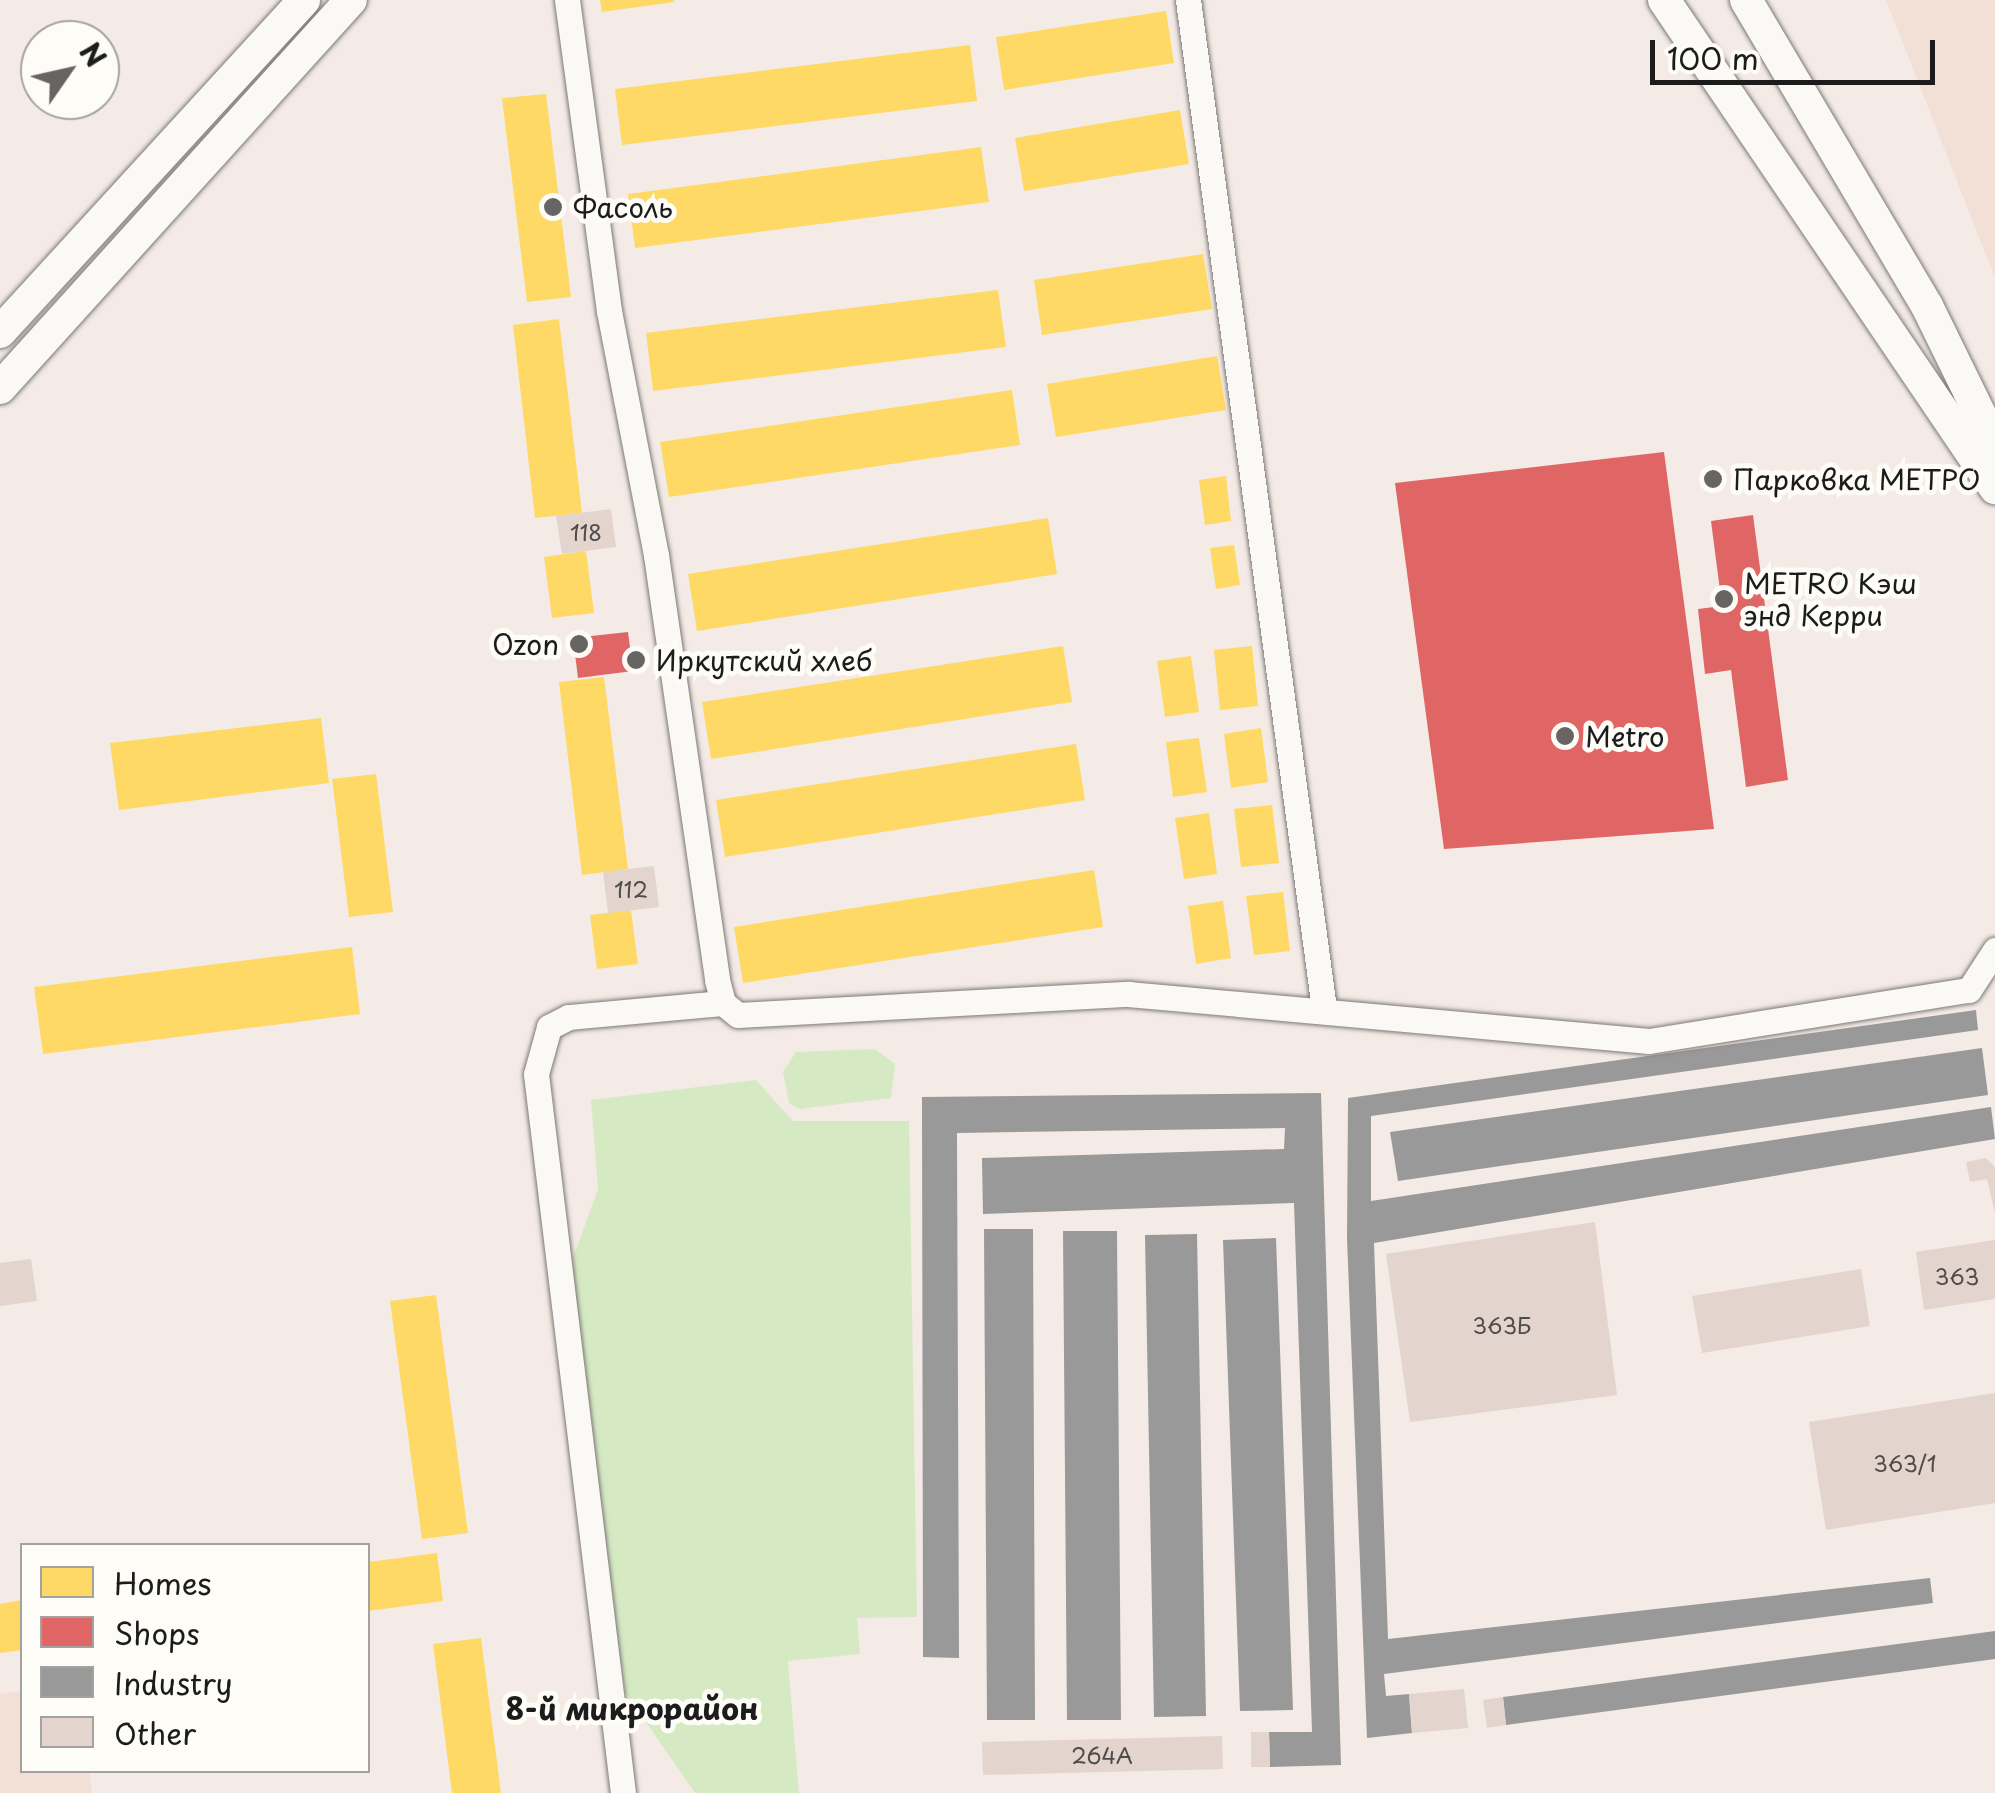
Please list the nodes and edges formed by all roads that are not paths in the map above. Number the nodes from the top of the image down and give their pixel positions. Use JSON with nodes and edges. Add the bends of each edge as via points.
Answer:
{"nodes":[{"id":1,"x":304,"y":0,"type":"edge"},
{"id":2,"x":351,"y":0,"type":"edge"},
{"id":3,"x":567,"y":0,"type":"edge"},
{"id":4,"x":1188,"y":0,"type":"edge"},
{"id":5,"x":1664,"y":0,"type":"edge"},
{"id":6,"x":1746,"y":0,"type":"edge"},
{"id":7,"x":0,"y":332,"type":"edge"},
{"id":8,"x":0,"y":388,"type":"edge"},
{"id":9,"x":1995,"y":445,"type":"edge"},
{"id":10,"x":1995,"y":488,"type":"edge"},
{"id":11,"x":1995,"y":950,"type":"edge"},
{"id":12,"x":723,"y":1004,"type":"junction"},
{"id":13,"x":1324,"y":1008,"type":"junction"},
{"id":14,"x":623,"y":1793,"type":"edge"}],
"edges":[{"from":1,"to":7,"type":"main road"},
{"from":2,"to":8,"type":"main road"},
{"from":3,"to":12,"type":"street","via":[[610,311],[656,555]]},
{"from":4,"to":13,"type":"street"},
{"from":5,"to":10,"type":"main road"},
{"from":6,"to":9,"type":"main road","via":[[1926,306]]},
{"from":11,"to":13,"type":"street","via":[[1968,990],[1649,1041],[1410,1022]]},
{"from":12,"to":13,"type":"street","via":[[738,1015],[800,1014],[1128,994]]},
{"from":12,"to":14,"type":"street","via":[[569,1018],[549,1028],[538,1060],[547,1196]]}]}
